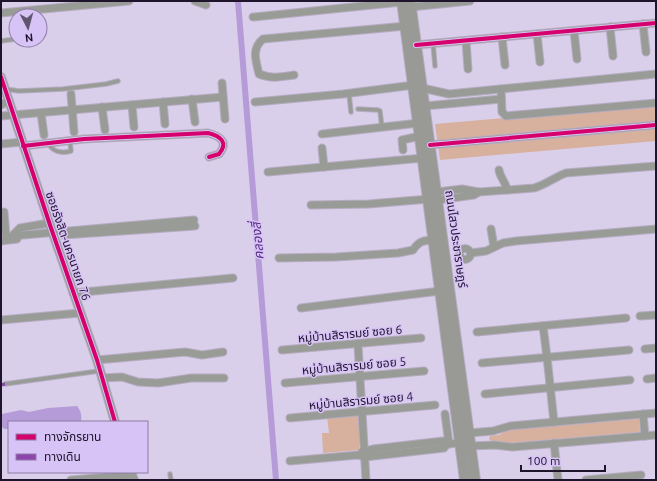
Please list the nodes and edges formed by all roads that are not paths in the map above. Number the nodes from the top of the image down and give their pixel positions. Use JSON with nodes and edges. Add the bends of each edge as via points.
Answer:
{"nodes":[{"id":1,"x":129,"y":1,"type":"edge"},
{"id":2,"x":195,"y":1,"type":"edge"},
{"id":3,"x":470,"y":1,"type":"edge"},
{"id":4,"x":407,"y":3,"type":"edge"},
{"id":5,"x":206,"y":5,"type":"dead end"},
{"id":6,"x":1,"y":13,"type":"edge"},
{"id":7,"x":254,"y":17,"type":"dead end"},
{"id":8,"x":656,"y":23,"type":"edge"},
{"id":9,"x":643,"y":24,"type":"junction"},
{"id":10,"x":406,"y":26,"type":"junction"},
{"id":11,"x":610,"y":28,"type":"junction"},
{"id":12,"x":574,"y":31,"type":"junction"},
{"id":13,"x":537,"y":34,"type":"junction"},
{"id":14,"x":502,"y":37,"type":"junction"},
{"id":15,"x":466,"y":41,"type":"junction"},
{"id":16,"x":432,"y":43,"type":"junction"},
{"id":17,"x":416,"y":45,"type":"junction"},
{"id":18,"x":646,"y":52,"type":"dead end"},
{"id":19,"x":613,"y":56,"type":"dead end"},
{"id":20,"x":577,"y":59,"type":"dead end"},
{"id":21,"x":540,"y":62,"type":"dead end"},
{"id":22,"x":505,"y":65,"type":"dead end"},
{"id":23,"x":435,"y":66,"type":"dead end"},
{"id":24,"x":468,"y":69,"type":"dead end"},
{"id":25,"x":656,"y":74,"type":"edge"},
{"id":26,"x":294,"y":75,"type":"dead end"},
{"id":27,"x":1,"y":77,"type":"edge"},
{"id":28,"x":118,"y":81,"type":"dead end"},
{"id":29,"x":222,"y":83,"type":"dead end"},
{"id":30,"x":418,"y":87,"type":"junction"},
{"id":31,"x":5,"y":89,"type":"junction"},
{"id":32,"x":501,"y":89,"type":"junction"},
{"id":33,"x":348,"y":93,"type":"junction"},
{"id":34,"x":468,"y":93,"type":"junction"},
{"id":35,"x":71,"y":94,"type":"dead end"},
{"id":36,"x":223,"y":96,"type":"junction"},
{"id":37,"x":192,"y":99,"type":"junction"},
{"id":38,"x":500,"y":99,"type":"junction"},
{"id":39,"x":163,"y":102,"type":"junction"},
{"id":40,"x":256,"y":102,"type":"dead end"},
{"id":41,"x":469,"y":102,"type":"junction"},
{"id":42,"x":5,"y":103,"type":"edge"},
{"id":43,"x":656,"y":103,"type":"edge"},
{"id":44,"x":132,"y":105,"type":"junction"},
{"id":45,"x":425,"y":106,"type":"junction"},
{"id":46,"x":102,"y":107,"type":"junction"},
{"id":47,"x":358,"y":109,"type":"dead end"},
{"id":48,"x":72,"y":110,"type":"junction"},
{"id":49,"x":351,"y":112,"type":"dead end"},
{"id":50,"x":41,"y":113,"type":"junction"},
{"id":51,"x":13,"y":114,"type":"junction"},
{"id":52,"x":1,"y":116,"type":"edge"},
{"id":53,"x":225,"y":119,"type":"dead end"},
{"id":54,"x":194,"y":122,"type":"dead end"},
{"id":55,"x":419,"y":123,"type":"junction"},
{"id":56,"x":165,"y":124,"type":"dead end"},
{"id":57,"x":656,"y":125,"type":"edge"},
{"id":58,"x":134,"y":127,"type":"dead end"},
{"id":59,"x":382,"y":128,"type":"junction"},
{"id":60,"x":105,"y":130,"type":"dead end"},
{"id":61,"x":74,"y":132,"type":"dead end"},
{"id":62,"x":322,"y":134,"type":"dead end"},
{"id":63,"x":44,"y":135,"type":"dead end"},
{"id":64,"x":420,"y":136,"type":"junction"},
{"id":65,"x":70,"y":141,"type":"junction"},
{"id":66,"x":47,"y":142,"type":"junction"},
{"id":67,"x":1,"y":144,"type":"edge"},
{"id":68,"x":22,"y":144,"type":"junction"},
{"id":69,"x":430,"y":145,"type":"junction"},
{"id":70,"x":322,"y":148,"type":"dead end"},
{"id":71,"x":403,"y":150,"type":"dead end"},
{"id":72,"x":209,"y":157,"type":"dead end"},
{"id":73,"x":423,"y":158,"type":"junction"},
{"id":74,"x":656,"y":166,"type":"edge"},
{"id":75,"x":324,"y":167,"type":"junction"},
{"id":76,"x":499,"y":170,"type":"dead end"},
{"id":77,"x":268,"y":172,"type":"dead end"},
{"id":78,"x":507,"y":190,"type":"junction"},
{"id":79,"x":434,"y":197,"type":"junction"},
{"id":80,"x":311,"y":205,"type":"dead end"},
{"id":81,"x":4,"y":212,"type":"dead end"},
{"id":82,"x":49,"y":223,"type":"junction"},
{"id":83,"x":194,"y":223,"type":"dead end"},
{"id":84,"x":491,"y":229,"type":"dead end"},
{"id":85,"x":656,"y":229,"type":"edge"},
{"id":86,"x":53,"y":234,"type":"junction"},
{"id":87,"x":5,"y":238,"type":"edge"},
{"id":88,"x":434,"y":240,"type":"junction"},
{"id":89,"x":494,"y":247,"type":"junction"},
{"id":90,"x":445,"y":256,"type":"junction"},
{"id":91,"x":279,"y":258,"type":"dead end"},
{"id":92,"x":233,"y":278,"type":"dead end"},
{"id":93,"x":440,"y":291,"type":"junction"},
{"id":94,"x":73,"y":293,"type":"junction"},
{"id":95,"x":300,"y":308,"type":"dead end"},
{"id":96,"x":80,"y":313,"type":"junction"},
{"id":97,"x":656,"y":315,"type":"edge"},
{"id":98,"x":640,"y":316,"type":"dead end"},
{"id":99,"x":626,"y":318,"type":"dead end"},
{"id":100,"x":1,"y":320,"type":"edge"},
{"id":101,"x":543,"y":326,"type":"junction"},
{"id":102,"x":477,"y":332,"type":"dead end"},
{"id":103,"x":420,"y":338,"type":"dead end"},
{"id":104,"x":358,"y":345,"type":"junction"},
{"id":105,"x":645,"y":348,"type":"dead end"},
{"id":106,"x":656,"y":348,"type":"edge"},
{"id":107,"x":282,"y":350,"type":"dead end"},
{"id":108,"x":629,"y":350,"type":"dead end"},
{"id":109,"x":223,"y":352,"type":"dead end"},
{"id":110,"x":547,"y":357,"type":"junction"},
{"id":111,"x":97,"y":360,"type":"junction"},
{"id":112,"x":482,"y":363,"type":"dead end"},
{"id":113,"x":424,"y":371,"type":"dead end"},
{"id":114,"x":456,"y":372,"type":"junction"},
{"id":115,"x":100,"y":375,"type":"junction"},
{"id":116,"x":224,"y":378,"type":"dead end"},
{"id":117,"x":360,"y":378,"type":"junction"},
{"id":118,"x":656,"y":378,"type":"edge"},
{"id":119,"x":647,"y":379,"type":"dead end"},
{"id":120,"x":630,"y":380,"type":"dead end"},
{"id":121,"x":285,"y":383,"type":"dead end"},
{"id":122,"x":5,"y":384,"type":"dead end"},
{"id":123,"x":550,"y":389,"type":"junction"},
{"id":124,"x":485,"y":394,"type":"dead end"},
{"id":125,"x":435,"y":405,"type":"dead end"},
{"id":126,"x":363,"y":412,"type":"junction"},
{"id":127,"x":656,"y":413,"type":"edge"},
{"id":128,"x":445,"y":414,"type":"dead end"},
{"id":129,"x":643,"y":414,"type":"junction"},
{"id":130,"x":290,"y":418,"type":"dead end"},
{"id":131,"x":116,"y":421,"type":"edge"},
{"id":132,"x":554,"y":422,"type":"junction"},
{"id":133,"x":469,"y":432,"type":"junction"},
{"id":134,"x":485,"y":432,"type":"junction"},
{"id":135,"x":656,"y":435,"type":"edge"},
{"id":136,"x":645,"y":436,"type":"junction"},
{"id":137,"x":460,"y":443,"type":"junction"},
{"id":138,"x":554,"y":443,"type":"junction"},
{"id":139,"x":448,"y":444,"type":"junction"},
{"id":140,"x":470,"y":446,"type":"junction"},
{"id":141,"x":487,"y":446,"type":"junction"},
{"id":142,"x":362,"y":454,"type":"junction"},
{"id":143,"x":290,"y":461,"type":"dead end"},
{"id":144,"x":170,"y":474,"type":"dead end"},
{"id":145,"x":641,"y":475,"type":"dead end"},
{"id":146,"x":133,"y":476,"type":"edge"},
{"id":147,"x":71,"y":480,"type":"edge"},
{"id":148,"x":171,"y":480,"type":"edge"},
{"id":149,"x":366,"y":480,"type":"edge"},
{"id":150,"x":465,"y":480,"type":"edge"},
{"id":151,"x":475,"y":480,"type":"edge"},
{"id":152,"x":558,"y":480,"type":"edge"},
{"id":153,"x":586,"y":480,"type":"edge"}],
"edges":[{"from":1,"to":6,"type":"street"},
{"from":2,"to":5,"type":"street"},
{"from":3,"to":4,"type":"street"},
{"from":4,"to":7,"type":"street"},
{"from":4,"to":10,"type":"main road","name":"ถนนไสวประชาราษฎร์"},
{"from":4,"to":17,"type":"main road","name":"ถนนไสวประชาราษฎร์"},
{"from":8,"to":9,"type":"street"},
{"from":9,"to":11,"type":"street"},
{"from":9,"to":18,"type":"street"},
{"from":10,"to":26,"type":"street","via":[[263,39],[255,49],[259,74],[275,78]]},
{"from":10,"to":30,"type":"main road","name":"ถนนไสวประชาราษฎร์"},
{"from":11,"to":12,"type":"street"},
{"from":11,"to":19,"type":"street"},
{"from":12,"to":13,"type":"street"},
{"from":12,"to":20,"type":"street"},
{"from":13,"to":14,"type":"street"},
{"from":13,"to":21,"type":"street"},
{"from":14,"to":15,"type":"street"},
{"from":14,"to":22,"type":"street"},
{"from":15,"to":16,"type":"street"},
{"from":15,"to":24,"type":"street"},
{"from":16,"to":17,"type":"street"},
{"from":16,"to":23,"type":"lane"},
{"from":17,"to":30,"type":"main road","name":"ถนนไสวประชาราษฎร์"},
{"from":25,"to":32,"type":"street"},
{"from":27,"to":31,"type":"street","name":"ซอยรังสิต-นครนายก 76"},
{"from":28,"to":31,"type":"lane","via":[[63,89]]},
{"from":29,"to":36,"type":"street"},
{"from":30,"to":33,"type":"street"},
{"from":30,"to":34,"type":"street","via":[[449,94]]},
{"from":30,"to":45,"type":"main road","name":"ถนนไสวประชาราษฎร์"},
{"from":30,"to":55,"type":"main road","name":"ถนนไสวประชาราษฎร์"},
{"from":31,"to":42,"type":"street","name":"ซอยรังสิต-นครนายก 76"},
{"from":32,"to":34,"type":"street"},
{"from":32,"to":38,"type":"street"},
{"from":33,"to":40,"type":"street"},
{"from":33,"to":49,"type":"lane"},
{"from":34,"to":41,"type":"street"},
{"from":35,"to":48,"type":"street"},
{"from":36,"to":37,"type":"street"},
{"from":36,"to":53,"type":"street"},
{"from":37,"to":39,"type":"street"},
{"from":37,"to":54,"type":"street"},
{"from":38,"to":41,"type":"street"},
{"from":38,"to":43,"type":"street","via":[[502,112],[506,116]]},
{"from":39,"to":44,"type":"street"},
{"from":39,"to":56,"type":"street"},
{"from":41,"to":45,"type":"street"},
{"from":42,"to":51,"type":"street","name":"ซอยรังสิต-นครนายก 76"},
{"from":44,"to":46,"type":"street"},
{"from":44,"to":58,"type":"street"},
{"from":45,"to":69,"type":"main road","name":"ถนนไสวประชาราษฎร์"},
{"from":46,"to":48,"type":"street"},
{"from":46,"to":60,"type":"street"},
{"from":47,"to":59,"type":"lane","via":[[380,111]]},
{"from":48,"to":50,"type":"street"},
{"from":48,"to":61,"type":"street"},
{"from":50,"to":51,"type":"street"},
{"from":50,"to":63,"type":"street"},
{"from":51,"to":52,"type":"street"},
{"from":51,"to":68,"type":"street","name":"ซอยรังสิต-นครนายก 76"},
{"from":55,"to":59,"type":"street"},
{"from":55,"to":64,"type":"main road","name":"ถนนไสวประชาราษฎร์"},
{"from":57,"to":69,"type":"street"},
{"from":59,"to":62,"type":"street"},
{"from":64,"to":71,"type":"street","via":[[402,140]]},
{"from":64,"to":73,"type":"main road","name":"ถนนไสวประชาราษฎร์"},
{"from":65,"to":66,"type":"street"},
{"from":65,"to":66,"type":"lane","via":[[71,151],[63,152],[56,151]]},
{"from":65,"to":72,"type":"street","via":[[208,133],[220,137],[223,144],[219,154]]},
{"from":66,"to":68,"type":"street"},
{"from":67,"to":68,"type":"street"},
{"from":68,"to":82,"type":"street","name":"ซอยรังสิต-นครนายก 76"},
{"from":69,"to":79,"type":"main road","name":"ถนนไสวประชาราษฎร์"},
{"from":70,"to":75,"type":"street"},
{"from":73,"to":75,"type":"street"},
{"from":73,"to":79,"type":"main road","name":"ถนนไสวประชาราษฎร์"},
{"from":74,"to":78,"type":"street","via":[[566,174],[540,186]]},
{"from":75,"to":77,"type":"street"},
{"from":76,"to":78,"type":"street"},
{"from":78,"to":79,"type":"street","via":[[479,192],[462,189]]},
{"from":79,"to":80,"type":"street","via":[[369,204]]},
{"from":79,"to":88,"type":"main road","name":"ถนนไสวประชาราษฎร์"},
{"from":79,"to":90,"type":"main road","name":"ถนนไสวประชาราษฎร์"},
{"from":81,"to":87,"type":"street"},
{"from":82,"to":86,"type":"street","name":"ซอยรังสิต-นครนายก 76"},
{"from":82,"to":87,"type":"street","via":[[20,228]]},
{"from":83,"to":86,"type":"street"},
{"from":84,"to":89,"type":"street"},
{"from":85,"to":89,"type":"street","via":[[516,241]]},
{"from":86,"to":87,"type":"street"},
{"from":86,"to":87,"type":"street"},
{"from":86,"to":94,"type":"street","name":"ซอยรังสิต-นครนายก 76"},
{"from":88,"to":91,"type":"street","via":[[420,242],[413,250],[398,253]]},
{"from":88,"to":93,"type":"main road","name":"ถนนไสวประชาราษฎร์"},
{"from":89,"to":90,"type":"street","via":[[471,253],[466,260],[459,255]]},
{"from":90,"to":114,"type":"main road","name":"ถนนไสวประชาราษฎร์"},
{"from":92,"to":94,"type":"street"},
{"from":93,"to":95,"type":"street"},
{"from":93,"to":114,"type":"main road","name":"ถนนไสวประชาราษฎร์"},
{"from":94,"to":96,"type":"street","name":"ซอยรังสิต-นครนายก 76"},
{"from":96,"to":100,"type":"street"},
{"from":96,"to":111,"type":"street","name":"ซอยรังสิต-นครนายก 76"},
{"from":97,"to":98,"type":"street"},
{"from":99,"to":101,"type":"street"},
{"from":101,"to":102,"type":"street"},
{"from":101,"to":110,"type":"street"},
{"from":103,"to":104,"type":"street","name":"หมู่บ้านสิรารมย์ ซอย 6"},
{"from":104,"to":107,"type":"street","name":"หมู่บ้านสิรารมย์ ซอย 6"},
{"from":104,"to":117,"type":"street"},
{"from":105,"to":106,"type":"street"},
{"from":108,"to":110,"type":"street"},
{"from":109,"to":111,"type":"street","via":[[185,352]]},
{"from":110,"to":112,"type":"street"},
{"from":110,"to":123,"type":"street"},
{"from":111,"to":115,"type":"street","name":"ซอยรังสิต-นครนายก 76"},
{"from":113,"to":117,"type":"street","name":"หมู่บ้านสิรารมย์ ซอย 5"},
{"from":114,"to":133,"type":"main road","name":"ถนนไสวประชาราษฎร์"},
{"from":114,"to":137,"type":"main road","name":"ถนนไสวประชาราษฎร์"},
{"from":115,"to":116,"type":"street","via":[[158,383],[191,378]]},
{"from":115,"to":122,"type":"lane"},
{"from":115,"to":131,"type":"street","name":"ซอยรังสิต-นครนายก 76"},
{"from":117,"to":121,"type":"street","name":"หมู่บ้านสิรารมย์ ซอย 5"},
{"from":117,"to":126,"type":"street"},
{"from":118,"to":119,"type":"street"},
{"from":120,"to":123,"type":"street"},
{"from":123,"to":124,"type":"street"},
{"from":123,"to":132,"type":"street"},
{"from":125,"to":126,"type":"street","name":"หมู่บ้านสิรารมย์ ซอย 4"},
{"from":126,"to":130,"type":"street","name":"หมู่บ้านสิรารมย์ ซอย 4"},
{"from":126,"to":142,"type":"street"},
{"from":127,"to":129,"type":"street"},
{"from":128,"to":139,"type":"street"},
{"from":129,"to":132,"type":"street"},
{"from":129,"to":136,"type":"street"},
{"from":132,"to":134,"type":"street","via":[[510,426]]},
{"from":133,"to":134,"type":"street"},
{"from":133,"to":140,"type":"main road","name":"ถนนไสวประชาราษฎร์"},
{"from":134,"to":141,"type":"street"},
{"from":135,"to":136,"type":"street"},
{"from":136,"to":138,"type":"street"},
{"from":137,"to":139,"type":"street"},
{"from":137,"to":150,"type":"main road","name":"ถนนไสวประชาราษฎร์"},
{"from":138,"to":141,"type":"street","via":[[512,447]]},
{"from":138,"to":152,"type":"street"},
{"from":139,"to":142,"type":"street","via":[[444,448],[418,447]]},
{"from":140,"to":141,"type":"street"},
{"from":140,"to":151,"type":"main road","name":"ถนนไสวประชาราษฎร์"},
{"from":142,"to":143,"type":"street"},
{"from":142,"to":149,"type":"street"},
{"from":144,"to":148,"type":"lane"},
{"from":145,"to":153,"type":"street"},
{"from":146,"to":147,"type":"street"}]}
